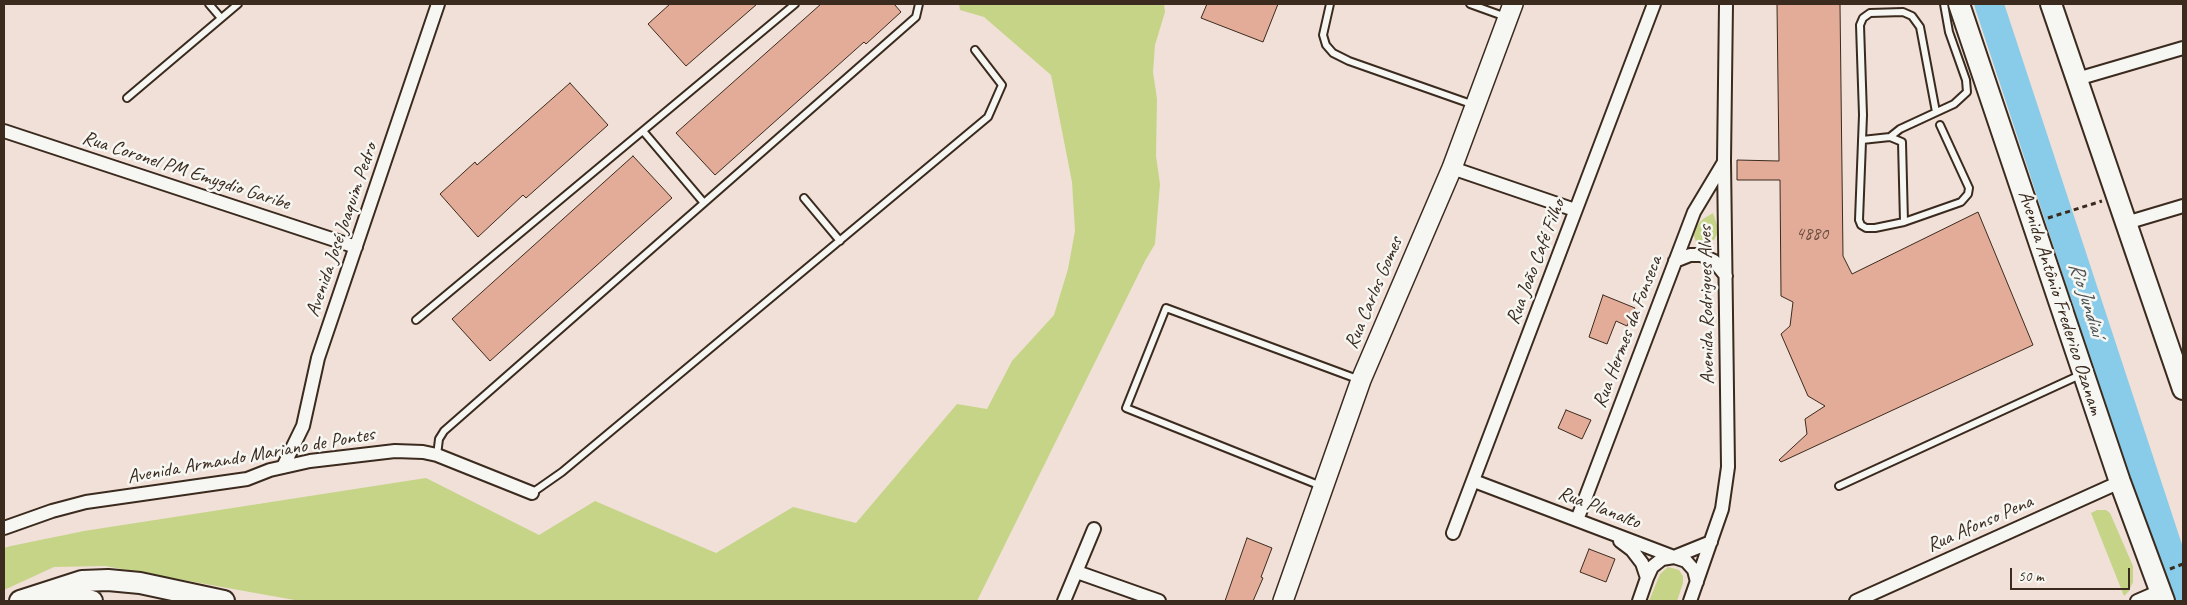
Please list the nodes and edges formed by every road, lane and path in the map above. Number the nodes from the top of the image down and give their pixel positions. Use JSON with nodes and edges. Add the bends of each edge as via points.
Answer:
{"nodes":[{"id":1,"x":209,"y":4,"type":"edge"},
{"id":2,"x":238,"y":4,"type":"edge"},
{"id":3,"x":438,"y":4,"type":"edge"},
{"id":4,"x":795,"y":4,"type":"edge"},
{"id":5,"x":919,"y":4,"type":"edge"},
{"id":6,"x":1330,"y":4,"type":"edge"},
{"id":7,"x":1470,"y":4,"type":"edge"},
{"id":8,"x":1654,"y":4,"type":"edge"},
{"id":9,"x":1726,"y":4,"type":"edge"},
{"id":10,"x":1944,"y":4,"type":"edge"},
{"id":11,"x":1959,"y":4,"type":"edge"},
{"id":12,"x":2050,"y":4,"type":"edge"},
{"id":13,"x":1510,"y":10,"type":"edge"},
{"id":14,"x":221,"y":18,"type":"junction"},
{"id":15,"x":2183,"y":48,"type":"edge"},
{"id":16,"x":975,"y":50,"type":"dead end"},
{"id":17,"x":2077,"y":80,"type":"junction"},
{"id":18,"x":128,"y":98,"type":"dead end"},
{"id":19,"x":1475,"y":105,"type":"junction"},
{"id":20,"x":1936,"y":112,"type":"junction"},
{"id":21,"x":1940,"y":125,"type":"dead end"},
{"id":22,"x":4,"y":131,"type":"edge"},
{"id":23,"x":642,"y":131,"type":"junction"},
{"id":24,"x":1890,"y":137,"type":"junction"},
{"id":25,"x":1862,"y":140,"type":"junction"},
{"id":26,"x":1724,"y":162,"type":"junction"},
{"id":27,"x":1452,"y":168,"type":"junction"},
{"id":28,"x":804,"y":198,"type":"dead end"},
{"id":29,"x":704,"y":203,"type":"junction"},
{"id":30,"x":2090,"y":205,"type":"dead end"},
{"id":31,"x":2183,"y":206,"type":"edge"},
{"id":32,"x":1575,"y":210,"type":"junction"},
{"id":33,"x":2045,"y":219,"type":"dead end"},
{"id":34,"x":1904,"y":222,"type":"junction"},
{"id":35,"x":2126,"y":223,"type":"junction"},
{"id":36,"x":840,"y":241,"type":"junction"},
{"id":37,"x":356,"y":247,"type":"junction"},
{"id":38,"x":1675,"y":261,"type":"junction"},
{"id":39,"x":1726,"y":276,"type":"junction"},
{"id":40,"x":416,"y":320,"type":"dead end"},
{"id":41,"x":2179,"y":364,"type":"edge"},
{"id":42,"x":2084,"y":374,"type":"junction"},
{"id":43,"x":1361,"y":380,"type":"junction"},
{"id":44,"x":2183,"y":389,"type":"edge"},
{"id":45,"x":437,"y":455,"type":"junction"},
{"id":46,"x":282,"y":467,"type":"junction"},
{"id":47,"x":1474,"y":481,"type":"junction"},
{"id":48,"x":2120,"y":482,"type":"junction"},
{"id":49,"x":1839,"y":486,"type":"dead end"},
{"id":50,"x":1325,"y":487,"type":"junction"},
{"id":51,"x":532,"y":493,"type":"joint"},
{"id":52,"x":1577,"y":520,"type":"junction"},
{"id":53,"x":4,"y":528,"type":"edge"},
{"id":54,"x":1094,"y":529,"type":"dead end"},
{"id":55,"x":1606,"y":531,"type":"junction"},
{"id":56,"x":1453,"y":533,"type":"dead end"},
{"id":57,"x":1711,"y":542,"type":"junction"},
{"id":58,"x":1674,"y":557,"type":"junction"},
{"id":59,"x":1077,"y":572,"type":"junction"},
{"id":60,"x":1647,"y":578,"type":"junction"},
{"id":61,"x":1697,"y":582,"type":"junction"},
{"id":62,"x":2162,"y":596,"type":"edge"},
{"id":63,"x":20,"y":601,"type":"edge"},
{"id":64,"x":46,"y":601,"type":"edge"},
{"id":65,"x":92,"y":601,"type":"edge"},
{"id":66,"x":224,"y":601,"type":"edge"},
{"id":67,"x":1064,"y":601,"type":"edge"},
{"id":68,"x":1159,"y":601,"type":"edge"},
{"id":69,"x":1283,"y":601,"type":"edge"},
{"id":70,"x":1639,"y":601,"type":"edge"},
{"id":71,"x":1690,"y":601,"type":"edge"},
{"id":72,"x":1856,"y":601,"type":"edge"},
{"id":73,"x":2137,"y":601,"type":"edge"}],
"edges":[{"from":1,"to":14,"type":"lane"},
{"from":2,"to":14,"type":"lane"},
{"from":3,"to":37,"type":"street","name":"Avenida José Joaquim Pedro"},
{"from":4,"to":23,"type":"lane"},
{"from":5,"to":29,"type":"lane","via":[[916,17]]},
{"from":6,"to":19,"type":"lane","via":[[1323,35],[1333,52],[1349,61]]},
{"from":7,"to":13,"type":"lane"},
{"from":8,"to":32,"type":"street","name":"Rua João Café Filho"},
{"from":9,"to":26,"type":"street","name":"Avenida Rodrigues Alves"},
{"from":10,"to":20,"type":"lane","via":[[1967,92],[1954,104]]},
{"from":11,"to":42,"type":"main road","name":"Avenida Antônio Frederico Ozanam"},
{"from":12,"to":17,"type":"main road"},
{"from":13,"to":19,"type":"main road","name":"Rua Carlos Gomes"},
{"from":14,"to":18,"type":"lane"},
{"from":15,"to":17,"type":"street"},
{"from":16,"to":36,"type":"lane","via":[[1002,85],[988,117]]},
{"from":17,"to":35,"type":"main road"},
{"from":19,"to":27,"type":"main road","name":"Rua Carlos Gomes"},
{"from":20,"to":24,"type":"lane"},
{"from":20,"to":25,"type":"lane","via":[[1920,27],[1912,16],[1903,12],[1870,13],[1860,25]]},
{"from":21,"to":34,"type":"lane","via":[[1969,188],[1968,194],[1961,202]]},
{"from":22,"to":37,"type":"street","name":"Rua Coronel PM Emygdio Garibe"},
{"from":23,"to":29,"type":"lane"},
{"from":23,"to":40,"type":"lane"},
{"from":24,"to":25,"type":"lane"},
{"from":24,"to":34,"type":"lane","via":[[1902,142]]},
{"from":25,"to":34,"type":"lane","via":[[1861,225],[1875,228]]},
{"from":26,"to":38,"type":"street","name":"Rua Hermes da Fonseca","via":[[1694,212]]},
{"from":26,"to":39,"type":"street","name":"Avenida Rodrigues Alves"},
{"from":27,"to":32,"type":"street"},
{"from":27,"to":43,"type":"main road","name":"Rua Carlos Gomes"},
{"from":28,"to":36,"type":"lane"},
{"from":29,"to":45,"type":"lane","via":[[444,431],[439,439]]},
{"from":30,"to":33,"type":"path"},
{"from":31,"to":35,"type":"street"},
{"from":32,"to":47,"type":"street","name":"Rua João Café Filho"},
{"from":35,"to":41,"type":"main road"},
{"from":36,"to":51,"type":"lane","via":[[562,472]]},
{"from":37,"to":46,"type":"street","name":"Avenida José Joaquim Pedro","via":[[318,358],[303,426]]},
{"from":38,"to":39,"type":"street","via":[[1701,255],[1714,261]]},
{"from":38,"to":52,"type":"street","name":"Rua Hermes da Fonseca"},
{"from":39,"to":57,"type":"street","name":"Avenida Rodrigues Alves","via":[[1728,467],[1722,509]]},
{"from":41,"to":44,"type":"main road"},
{"from":42,"to":48,"type":"main road","name":"Avenida Antônio Frederico Ozanam"},
{"from":42,"to":49,"type":"lane"},
{"from":43,"to":50,"type":"main road","name":"Rua Carlos Gomes"},
{"from":43,"to":50,"type":"lane","via":[[1166,308],[1126,408]]},
{"from":45,"to":46,"type":"street","name":"Avenida Armando Mariano de Pontes","via":[[395,451]]},
{"from":45,"to":51,"type":"street","name":"Avenida Armando Mariano de Pontes"},
{"from":46,"to":53,"type":"street","name":"Avenida Armando Mariano de Pontes","via":[[247,479],[86,502]]},
{"from":47,"to":52,"type":"street","name":"Rua Planalto"},
{"from":47,"to":56,"type":"street","name":"Rua João Café Filho"},
{"from":48,"to":62,"type":"main road","name":"Avenida Antônio Frederico Ozanam"},
{"from":48,"to":72,"type":"street","name":"Rua Afonso Pena"},
{"from":50,"to":69,"type":"main road","name":"Rua Carlos Gomes"},
{"from":52,"to":55,"type":"street","name":"Rua Planalto"},
{"from":54,"to":59,"type":"street"},
{"from":55,"to":58,"type":"street","name":"Rua Planalto"},
{"from":55,"to":60,"type":"street","via":[[1632,550],[1642,563]]},
{"from":57,"to":58,"type":"street"},
{"from":57,"to":61,"type":"street","name":"Avenida Rodrigues Alves"},
{"from":58,"to":60,"type":"street","via":[[1662,559],[1652,567]]},
{"from":58,"to":61,"type":"street","name":"Rua Planalto","via":[[1686,561],[1694,570]]},
{"from":59,"to":67,"type":"street"},
{"from":59,"to":68,"type":"street"},
{"from":60,"to":70,"type":"street"},
{"from":61,"to":71,"type":"street","name":"Avenida Rodrigues Alves"},
{"from":62,"to":73,"type":"street"},
{"from":63,"to":66,"type":"main road","via":[[82,580],[108,580],[140,583]]},
{"from":64,"to":65,"type":"main road","via":[[65,598]]}]}
